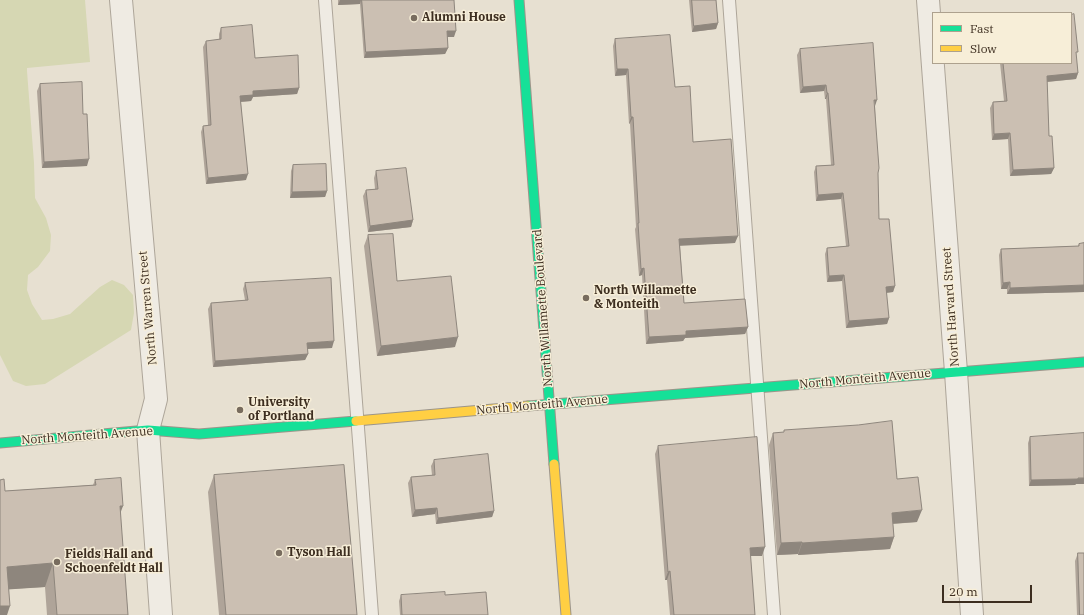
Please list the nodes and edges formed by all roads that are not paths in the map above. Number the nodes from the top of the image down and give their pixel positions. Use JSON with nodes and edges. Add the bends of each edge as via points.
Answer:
{"nodes":[{"id":1,"x":121,"y":0,"type":"edge"},
{"id":2,"x":325,"y":0,"type":"edge"},
{"id":3,"x":519,"y":0,"type":"edge"},
{"id":4,"x":729,"y":0,"type":"edge"},
{"id":5,"x":928,"y":0,"type":"edge"},
{"id":6,"x":932,"y":53,"type":"edge"},
{"id":7,"x":933,"y":64,"type":"edge"},
{"id":8,"x":1084,"y":362,"type":"edge"},
{"id":9,"x":956,"y":372,"type":"junction"},
{"id":10,"x":757,"y":388,"type":"junction"},
{"id":11,"x":550,"y":404,"type":"junction"},
{"id":12,"x":358,"y":420,"type":"junction"},
{"id":13,"x":148,"y":430,"type":"junction"},
{"id":14,"x":0,"y":443,"type":"edge"},
{"id":15,"x":161,"y":615,"type":"edge"},
{"id":16,"x":372,"y":615,"type":"edge"},
{"id":17,"x":566,"y":615,"type":"edge"},
{"id":18,"x":774,"y":615,"type":"edge"},
{"id":19,"x":972,"y":615,"type":"edge"}],
"edges":[{"from":1,"to":13,"type":"street","name":"North Warren Street","via":[[156,399]]},
{"from":2,"to":12,"type":"lane"},
{"from":3,"to":11,"type":"street","name":"North Willamette Boulevard"},
{"from":4,"to":10,"type":"lane"},
{"from":5,"to":6,"type":"street","name":"North Harvard Street"},
{"from":7,"to":9,"type":"street","name":"North Harvard Street"},
{"from":8,"to":9,"type":"street","name":"North Monteith Avenue"},
{"from":9,"to":10,"type":"street","name":"North Monteith Avenue"},
{"from":9,"to":19,"type":"street","name":"North Harvard Street"},
{"from":10,"to":11,"type":"street","name":"North Monteith Avenue"},
{"from":10,"to":18,"type":"lane"},
{"from":11,"to":12,"type":"street","name":"North Monteith Avenue"},
{"from":11,"to":17,"type":"street","name":"North Willamette Boulevard"},
{"from":12,"to":13,"type":"street","name":"North Monteith Avenue","via":[[199,434]]},
{"from":12,"to":16,"type":"lane"},
{"from":13,"to":14,"type":"street","name":"North Monteith Avenue"},
{"from":13,"to":15,"type":"street","name":"North Warren Street"}]}
